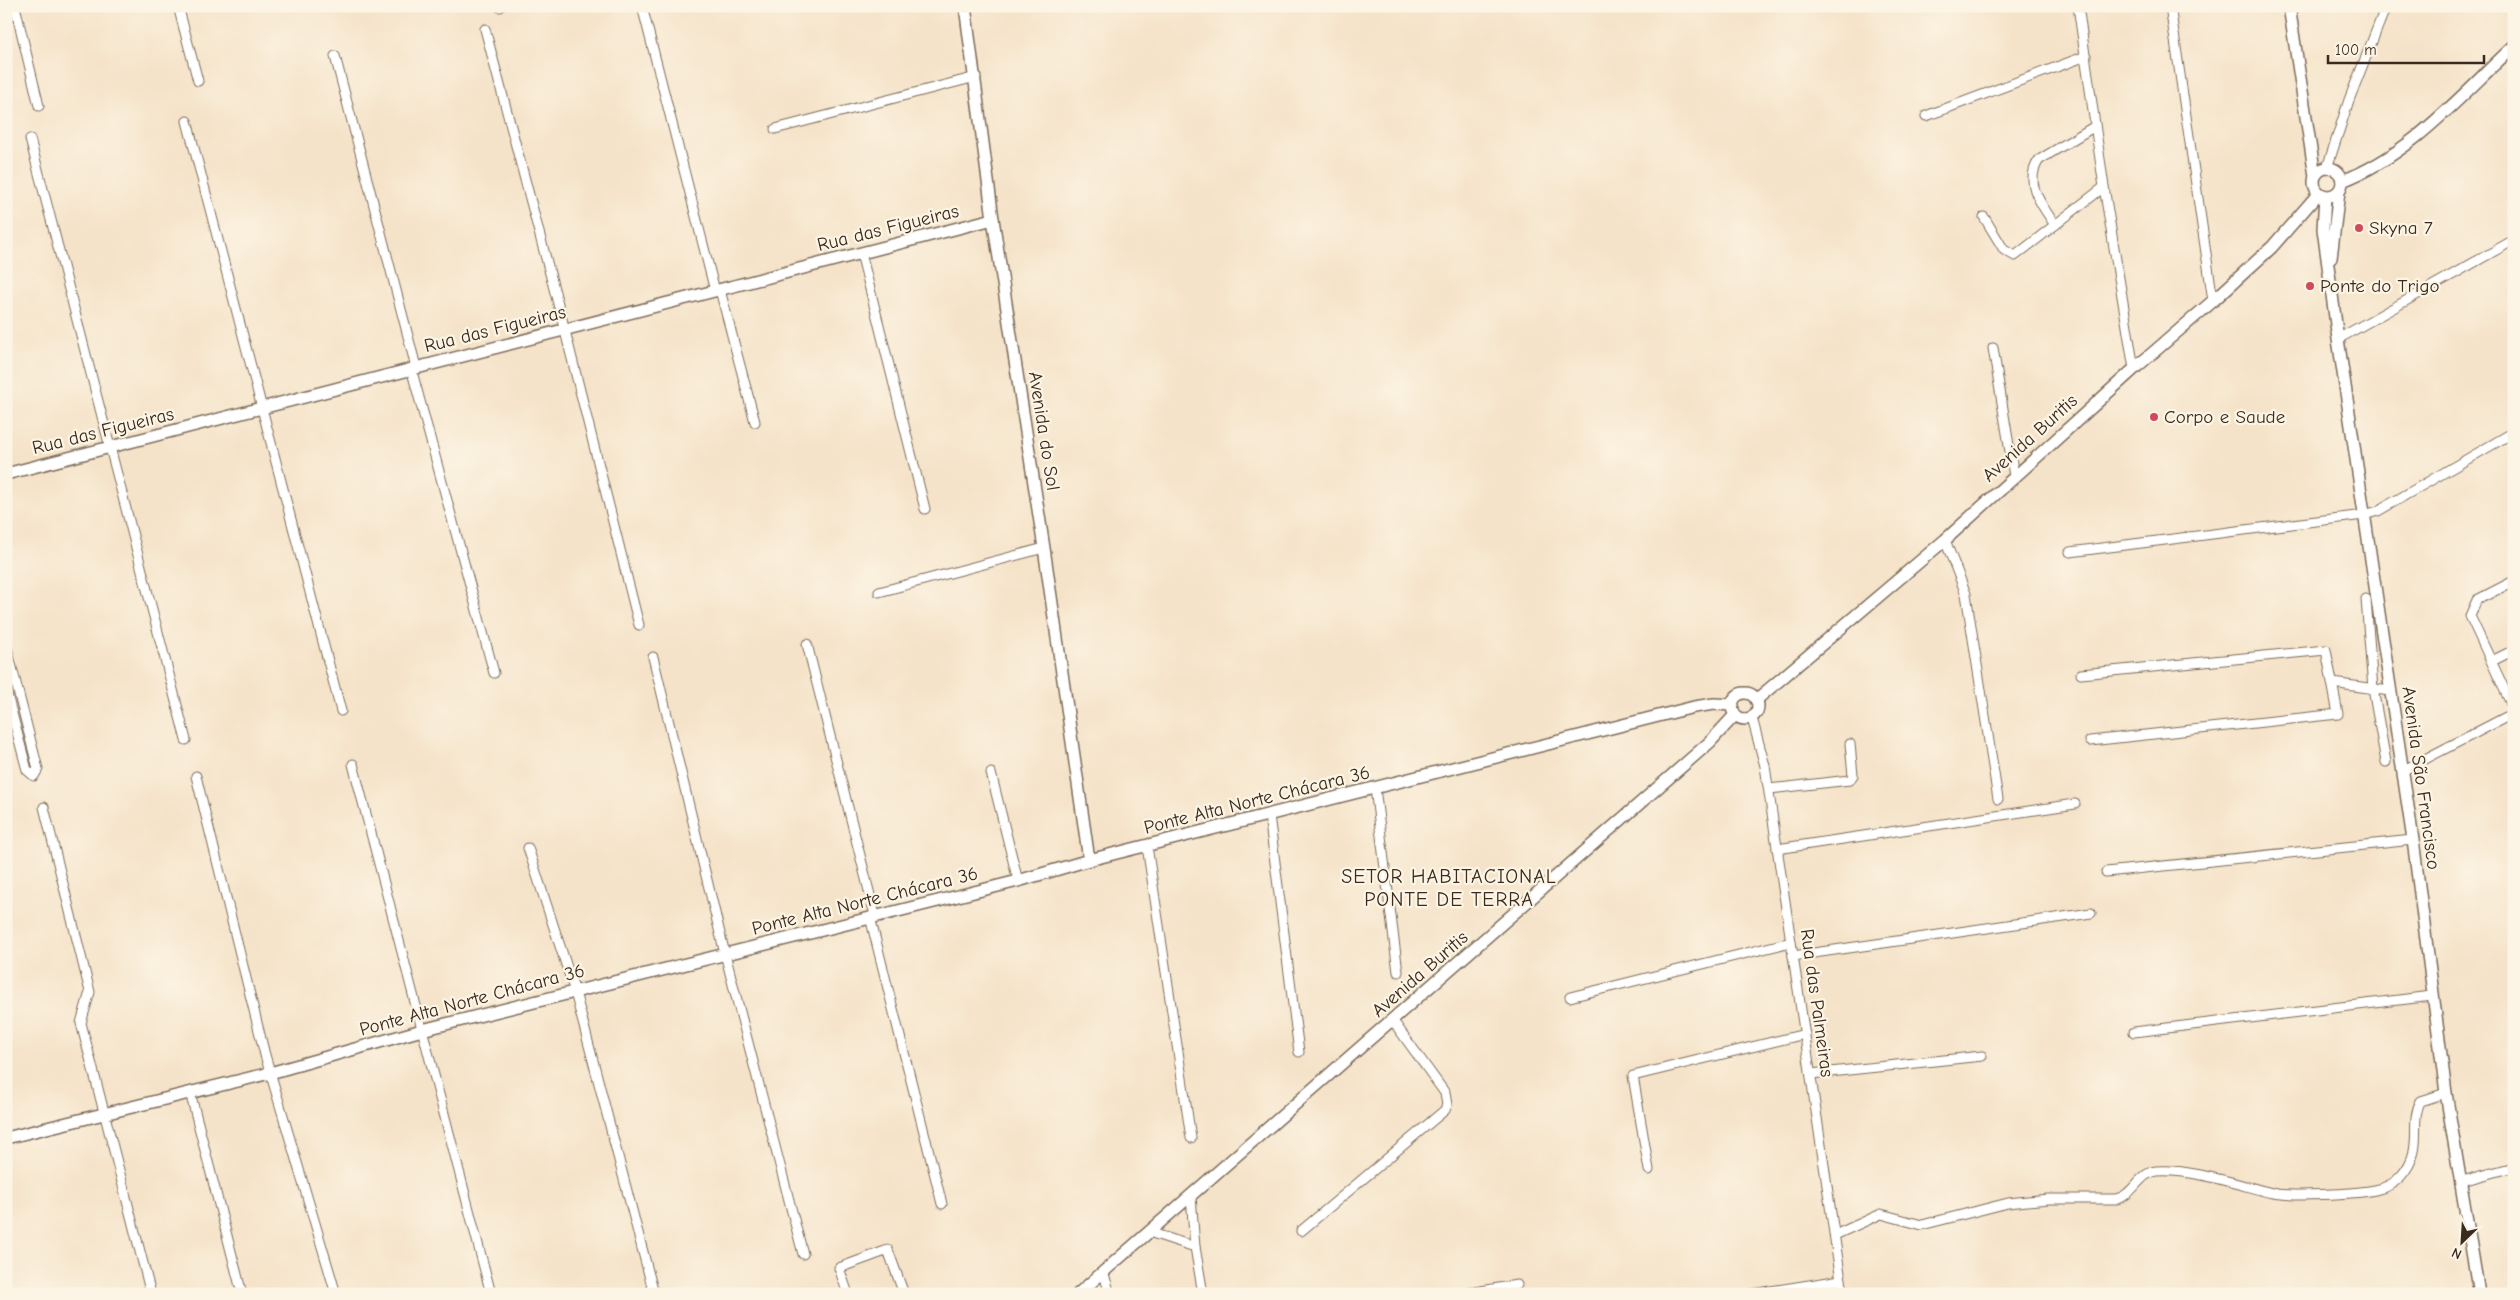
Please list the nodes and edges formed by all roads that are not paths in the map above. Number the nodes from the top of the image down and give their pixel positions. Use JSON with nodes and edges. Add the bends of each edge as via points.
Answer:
{"nodes":[{"id":1,"x":15,"y":6,"type":"edge"},
{"id":2,"x":178,"y":6,"type":"edge"},
{"id":3,"x":642,"y":6,"type":"edge"},
{"id":4,"x":965,"y":6,"type":"edge"},
{"id":5,"x":2078,"y":6,"type":"edge"},
{"id":6,"x":2170,"y":6,"type":"edge"},
{"id":7,"x":2290,"y":6,"type":"edge"},
{"id":8,"x":2386,"y":6,"type":"edge"},
{"id":9,"x":485,"y":29,"type":"dead end"},
{"id":10,"x":2514,"y":46,"type":"edge"},
{"id":11,"x":335,"y":56,"type":"dead end"},
{"id":12,"x":2086,"y":56,"type":"junction"},
{"id":13,"x":976,"y":77,"type":"junction"},
{"id":14,"x":198,"y":81,"type":"dead end"},
{"id":15,"x":39,"y":106,"type":"dead end"},
{"id":16,"x":1926,"y":116,"type":"dead end"},
{"id":17,"x":187,"y":122,"type":"dead end"},
{"id":18,"x":2095,"y":126,"type":"junction"},
{"id":19,"x":775,"y":128,"type":"dead end"},
{"id":20,"x":30,"y":139,"type":"dead end"},
{"id":21,"x":2327,"y":168,"type":"junction"},
{"id":22,"x":2315,"y":176,"type":"junction"},
{"id":23,"x":2341,"y":186,"type":"junction"},
{"id":24,"x":2104,"y":187,"type":"junction"},
{"id":25,"x":2322,"y":195,"type":"junction"},
{"id":26,"x":1984,"y":217,"type":"dead end"},
{"id":27,"x":993,"y":219,"type":"junction"},
{"id":28,"x":2055,"y":225,"type":"junction"},
{"id":29,"x":2514,"y":240,"type":"edge"},
{"id":30,"x":862,"y":253,"type":"junction"},
{"id":31,"x":2330,"y":267,"type":"junction"},
{"id":32,"x":718,"y":290,"type":"junction"},
{"id":33,"x":2213,"y":301,"type":"junction"},
{"id":34,"x":565,"y":330,"type":"junction"},
{"id":35,"x":2338,"y":339,"type":"junction"},
{"id":36,"x":1993,"y":348,"type":"dead end"},
{"id":37,"x":414,"y":367,"type":"junction"},
{"id":38,"x":2134,"y":369,"type":"junction"},
{"id":39,"x":262,"y":407,"type":"junction"},
{"id":40,"x":754,"y":422,"type":"dead end"},
{"id":41,"x":2514,"y":432,"type":"edge"},
{"id":42,"x":109,"y":448,"type":"junction"},
{"id":43,"x":6,"y":474,"type":"edge"},
{"id":44,"x":2014,"y":476,"type":"junction"},
{"id":45,"x":925,"y":509,"type":"dead end"},
{"id":46,"x":2364,"y":515,"type":"junction"},
{"id":47,"x":1945,"y":540,"type":"junction"},
{"id":48,"x":1044,"y":548,"type":"junction"},
{"id":49,"x":2070,"y":552,"type":"dead end"},
{"id":50,"x":2514,"y":581,"type":"edge"},
{"id":51,"x":879,"y":592,"type":"dead end"},
{"id":52,"x":2366,"y":598,"type":"dead end"},
{"id":53,"x":639,"y":625,"type":"dead end"},
{"id":54,"x":6,"y":644,"type":"edge"},
{"id":55,"x":807,"y":644,"type":"dead end"},
{"id":56,"x":2514,"y":650,"type":"edge"},
{"id":57,"x":653,"y":657,"type":"dead end"},
{"id":58,"x":2492,"y":661,"type":"junction"},
{"id":59,"x":494,"y":673,"type":"dead end"},
{"id":60,"x":2081,"y":674,"type":"dead end"},
{"id":61,"x":2332,"y":683,"type":"junction"},
{"id":62,"x":2373,"y":689,"type":"junction"},
{"id":63,"x":2390,"y":691,"type":"junction"},
{"id":64,"x":6,"y":692,"type":"edge"},
{"id":65,"x":1756,"y":700,"type":"junction"},
{"id":66,"x":1734,"y":710,"type":"junction"},
{"id":67,"x":341,"y":711,"type":"dead end"},
{"id":68,"x":2514,"y":712,"type":"edge"},
{"id":69,"x":1752,"y":718,"type":"junction"},
{"id":70,"x":186,"y":740,"type":"dead end"},
{"id":71,"x":2090,"y":741,"type":"dead end"},
{"id":72,"x":1850,"y":744,"type":"dead end"},
{"id":73,"x":2386,"y":762,"type":"dead end"},
{"id":74,"x":353,"y":764,"type":"dead end"},
{"id":75,"x":2402,"y":771,"type":"junction"},
{"id":76,"x":992,"y":772,"type":"dead end"},
{"id":77,"x":196,"y":776,"type":"dead end"},
{"id":78,"x":1375,"y":788,"type":"junction"},
{"id":79,"x":1768,"y":789,"type":"junction"},
{"id":80,"x":1998,"y":799,"type":"dead end"},
{"id":81,"x":2075,"y":804,"type":"dead end"},
{"id":82,"x":44,"y":807,"type":"dead end"},
{"id":83,"x":1269,"y":815,"type":"junction"},
{"id":84,"x":2413,"y":840,"type":"junction"},
{"id":85,"x":1147,"y":846,"type":"junction"},
{"id":86,"x":528,"y":848,"type":"dead end"},
{"id":87,"x":1777,"y":848,"type":"junction"},
{"id":88,"x":1089,"y":860,"type":"junction"},
{"id":89,"x":2106,"y":872,"type":"dead end"},
{"id":90,"x":1018,"y":881,"type":"junction"},
{"id":91,"x":2091,"y":913,"type":"dead end"},
{"id":92,"x":872,"y":916,"type":"junction"},
{"id":93,"x":1791,"y":942,"type":"junction"},
{"id":94,"x":725,"y":954,"type":"junction"},
{"id":95,"x":1793,"y":956,"type":"junction"},
{"id":96,"x":1398,"y":972,"type":"dead end"},
{"id":97,"x":575,"y":992,"type":"junction"},
{"id":98,"x":2432,"y":996,"type":"junction"},
{"id":99,"x":1570,"y":997,"type":"dead end"},
{"id":100,"x":1393,"y":1021,"type":"junction"},
{"id":101,"x":422,"y":1030,"type":"junction"},
{"id":102,"x":2134,"y":1032,"type":"dead end"},
{"id":103,"x":1805,"y":1034,"type":"junction"},
{"id":104,"x":1299,"y":1052,"type":"dead end"},
{"id":105,"x":1982,"y":1056,"type":"dead end"},
{"id":106,"x":270,"y":1073,"type":"junction"},
{"id":107,"x":1811,"y":1074,"type":"junction"},
{"id":108,"x":190,"y":1092,"type":"junction"},
{"id":109,"x":2446,"y":1093,"type":"junction"},
{"id":110,"x":104,"y":1112,"type":"junction"},
{"id":111,"x":6,"y":1138,"type":"edge"},
{"id":112,"x":1192,"y":1138,"type":"dead end"},
{"id":113,"x":2514,"y":1167,"type":"edge"},
{"id":114,"x":1649,"y":1170,"type":"dead end"},
{"id":115,"x":2462,"y":1181,"type":"junction"},
{"id":116,"x":1191,"y":1196,"type":"junction"},
{"id":117,"x":942,"y":1204,"type":"dead end"},
{"id":118,"x":1301,"y":1231,"type":"dead end"},
{"id":119,"x":1149,"y":1232,"type":"junction"},
{"id":120,"x":1835,"y":1235,"type":"junction"},
{"id":121,"x":1195,"y":1247,"type":"junction"},
{"id":122,"x":803,"y":1254,"type":"dead end"},
{"id":123,"x":1103,"y":1271,"type":"junction"},
{"id":124,"x":1841,"y":1280,"type":"junction"},
{"id":125,"x":1517,"y":1285,"type":"dead end"},
{"id":126,"x":151,"y":1294,"type":"edge"},
{"id":127,"x":242,"y":1294,"type":"edge"},
{"id":128,"x":336,"y":1294,"type":"edge"},
{"id":129,"x":491,"y":1294,"type":"edge"},
{"id":130,"x":654,"y":1294,"type":"edge"},
{"id":131,"x":848,"y":1294,"type":"edge"},
{"id":132,"x":904,"y":1294,"type":"edge"},
{"id":133,"x":1078,"y":1294,"type":"edge"},
{"id":134,"x":1110,"y":1294,"type":"edge"},
{"id":135,"x":1203,"y":1294,"type":"edge"},
{"id":136,"x":1463,"y":1294,"type":"edge"},
{"id":137,"x":1751,"y":1294,"type":"edge"},
{"id":138,"x":1843,"y":1294,"type":"edge"},
{"id":139,"x":2479,"y":1294,"type":"edge"}],
"edges":[{"from":1,"to":15,"type":"street"},
{"from":2,"to":14,"type":"street"},
{"from":3,"to":32,"type":"street"},
{"from":4,"to":13,"type":"street","name":"Avenida do Sol"},
{"from":5,"to":12,"type":"street"},
{"from":6,"to":33,"type":"street"},
{"from":7,"to":22,"type":"street"},
{"from":8,"to":21,"type":"street","via":[[2349,100]]},
{"from":9,"to":34,"type":"street"},
{"from":10,"to":23,"type":"street","via":[[2407,147]]},
{"from":11,"to":37,"type":"street"},
{"from":12,"to":16,"type":"street"},
{"from":12,"to":18,"type":"street"},
{"from":13,"to":19,"type":"street"},
{"from":13,"to":27,"type":"street","name":"Avenida do Sol"},
{"from":17,"to":39,"type":"street"},
{"from":18,"to":24,"type":"street"},
{"from":18,"to":28,"type":"street","via":[[2040,160],[2033,169],[2032,180],[2038,198]]},
{"from":20,"to":42,"type":"street"},
{"from":21,"to":22,"type":"street"},
{"from":21,"to":23,"type":"street","via":[[2337,171]]},
{"from":22,"to":25,"type":"street","via":[[2314,185]]},
{"from":23,"to":25,"type":"street","via":[[2333,196]]},
{"from":23,"to":31,"type":"street","name":"Avenida São Francisco"},
{"from":24,"to":28,"type":"street"},
{"from":24,"to":38,"type":"street"},
{"from":25,"to":31,"type":"street","name":"Avenida São Francisco"},
{"from":25,"to":33,"type":"street","name":"Avenida Buritis"},
{"from":26,"to":28,"type":"street","via":[[2004,250],[2015,256]]},
{"from":27,"to":30,"type":"street","name":"Rua das Figueiras"},
{"from":27,"to":48,"type":"street","name":"Avenida do Sol"},
{"from":29,"to":35,"type":"street"},
{"from":30,"to":32,"type":"street","name":"Rua das Figueiras"},
{"from":30,"to":45,"type":"street"},
{"from":31,"to":35,"type":"street","name":"Avenida São Francisco"},
{"from":32,"to":34,"type":"street","name":"Rua das Figueiras"},
{"from":32,"to":40,"type":"street"},
{"from":33,"to":38,"type":"street","name":"Avenida Buritis"},
{"from":34,"to":37,"type":"street","name":"Rua das Figueiras"},
{"from":34,"to":53,"type":"street"},
{"from":35,"to":46,"type":"street","name":"Avenida São Francisco"},
{"from":36,"to":44,"type":"street"},
{"from":37,"to":39,"type":"street","name":"Rua das Figueiras"},
{"from":37,"to":59,"type":"street"},
{"from":38,"to":44,"type":"street","name":"Avenida Buritis"},
{"from":39,"to":42,"type":"street","name":"Rua das Figueiras"},
{"from":39,"to":67,"type":"street"},
{"from":41,"to":46,"type":"street","via":[[2378,511]]},
{"from":42,"to":43,"type":"street","name":"Rua das Figueiras"},
{"from":42,"to":70,"type":"street"},
{"from":44,"to":47,"type":"street","name":"Avenida Buritis"},
{"from":46,"to":49,"type":"street"},
{"from":46,"to":63,"type":"street","name":"Avenida São Francisco"},
{"from":47,"to":65,"type":"street","name":"Avenida Buritis"},
{"from":47,"to":80,"type":"street","via":[[1966,594]]},
{"from":48,"to":51,"type":"street"},
{"from":48,"to":88,"type":"street","name":"Avenida do Sol"},
{"from":50,"to":58,"type":"street","via":[[2477,600],[2471,612],[2472,624]]},
{"from":52,"to":62,"type":"street"},
{"from":54,"to":64,"type":"street","via":[[38,770],[34,776],[27,770]]},
{"from":55,"to":92,"type":"street"},
{"from":56,"to":58,"type":"street"},
{"from":57,"to":94,"type":"street"},
{"from":58,"to":68,"type":"street"},
{"from":60,"to":61,"type":"street","via":[[2326,650]]},
{"from":61,"to":62,"type":"street"},
{"from":61,"to":71,"type":"street","via":[[2338,714]]},
{"from":62,"to":63,"type":"street"},
{"from":62,"to":73,"type":"street"},
{"from":63,"to":75,"type":"street","name":"Avenida São Francisco"},
{"from":65,"to":66,"type":"street","via":[[1751,693],[1742,692],[1736,697]]},
{"from":65,"to":69,"type":"street"},
{"from":66,"to":69,"type":"street","via":[[1742,719]]},
{"from":66,"to":78,"type":"street","name":"Ponte Alta Norte Chácara 36","via":[[1714,704],[1694,707]]},
{"from":66,"to":100,"type":"street","name":"Avenida Buritis","via":[[1710,742]]},
{"from":68,"to":75,"type":"street"},
{"from":69,"to":79,"type":"street","name":"Rua das Palmeiras"},
{"from":72,"to":79,"type":"street","via":[[1854,774],[1850,780]]},
{"from":74,"to":101,"type":"street"},
{"from":75,"to":84,"type":"street","name":"Avenida São Francisco"},
{"from":76,"to":90,"type":"street"},
{"from":77,"to":106,"type":"street"},
{"from":78,"to":83,"type":"street","name":"Ponte Alta Norte Chácara 36"},
{"from":78,"to":96,"type":"street"},
{"from":79,"to":87,"type":"street","name":"Rua das Palmeiras"},
{"from":81,"to":87,"type":"street"},
{"from":82,"to":110,"type":"street","via":[[90,992],[81,1023]]},
{"from":83,"to":85,"type":"street","name":"Ponte Alta Norte Chácara 36"},
{"from":83,"to":104,"type":"street"},
{"from":84,"to":89,"type":"street"},
{"from":84,"to":98,"type":"street","name":"Avenida São Francisco"},
{"from":85,"to":88,"type":"street","name":"Ponte Alta Norte Chácara 36"},
{"from":85,"to":112,"type":"street"},
{"from":86,"to":97,"type":"street"},
{"from":87,"to":93,"type":"street","name":"Rua das Palmeiras"},
{"from":88,"to":90,"type":"street","name":"Ponte Alta Norte Chácara 36"},
{"from":90,"to":92,"type":"street","name":"Ponte Alta Norte Chácara 36"},
{"from":91,"to":95,"type":"street"},
{"from":92,"to":94,"type":"street","name":"Ponte Alta Norte Chácara 36"},
{"from":92,"to":117,"type":"street"},
{"from":93,"to":95,"type":"street","name":"Rua das Palmeiras"},
{"from":93,"to":99,"type":"street"},
{"from":94,"to":97,"type":"street","name":"Ponte Alta Norte Chácara 36"},
{"from":94,"to":122,"type":"street"},
{"from":95,"to":103,"type":"street","name":"Rua das Palmeiras"},
{"from":97,"to":101,"type":"street","name":"Ponte Alta Norte Chácara 36"},
{"from":97,"to":130,"type":"street"},
{"from":98,"to":102,"type":"street"},
{"from":98,"to":109,"type":"street","name":"Avenida São Francisco"},
{"from":100,"to":116,"type":"street","name":"Avenida Buritis"},
{"from":100,"to":118,"type":"street","via":[[1445,1093],[1445,1110]]},
{"from":101,"to":106,"type":"street","name":"Ponte Alta Norte Chácara 36"},
{"from":101,"to":129,"type":"street"},
{"from":103,"to":107,"type":"street","name":"Rua das Palmeiras"},
{"from":103,"to":114,"type":"street","via":[[1633,1076]]},
{"from":105,"to":107,"type":"street"},
{"from":106,"to":108,"type":"street","name":"Ponte Alta Norte Chácara 36"},
{"from":106,"to":128,"type":"street"},
{"from":107,"to":120,"type":"street","name":"Rua das Palmeiras"},
{"from":108,"to":110,"type":"street","name":"Ponte Alta Norte Chácara 36"},
{"from":108,"to":127,"type":"street"},
{"from":109,"to":115,"type":"street","name":"Avenida São Francisco"},
{"from":109,"to":120,"type":"street","via":[[2421,1101],[2416,1112],[2415,1152],[2409,1165],[2394,1183],[2373,1190],[2280,1194],[2183,1173],[2155,1172],[2120,1198],[2008,1203],[1922,1225],[1881,1214]]},
{"from":110,"to":111,"type":"street","name":"Ponte Alta Norte Chácara 36"},
{"from":110,"to":126,"type":"street"},
{"from":113,"to":115,"type":"street"},
{"from":115,"to":139,"type":"street","name":"Avenida São Francisco"},
{"from":116,"to":119,"type":"street","name":"Avenida Buritis"},
{"from":116,"to":121,"type":"street"},
{"from":119,"to":121,"type":"street"},
{"from":119,"to":123,"type":"street","name":"Avenida Buritis"},
{"from":120,"to":124,"type":"street","name":"Rua das Palmeiras"},
{"from":121,"to":135,"type":"street"},
{"from":123,"to":133,"type":"street","name":"Avenida Buritis"},
{"from":123,"to":134,"type":"street"},
{"from":124,"to":137,"type":"street"},
{"from":124,"to":138,"type":"street","name":"Rua das Palmeiras"},
{"from":125,"to":136,"type":"street"},
{"from":131,"to":132,"type":"street","via":[[839,1268],[888,1250]]}]}
